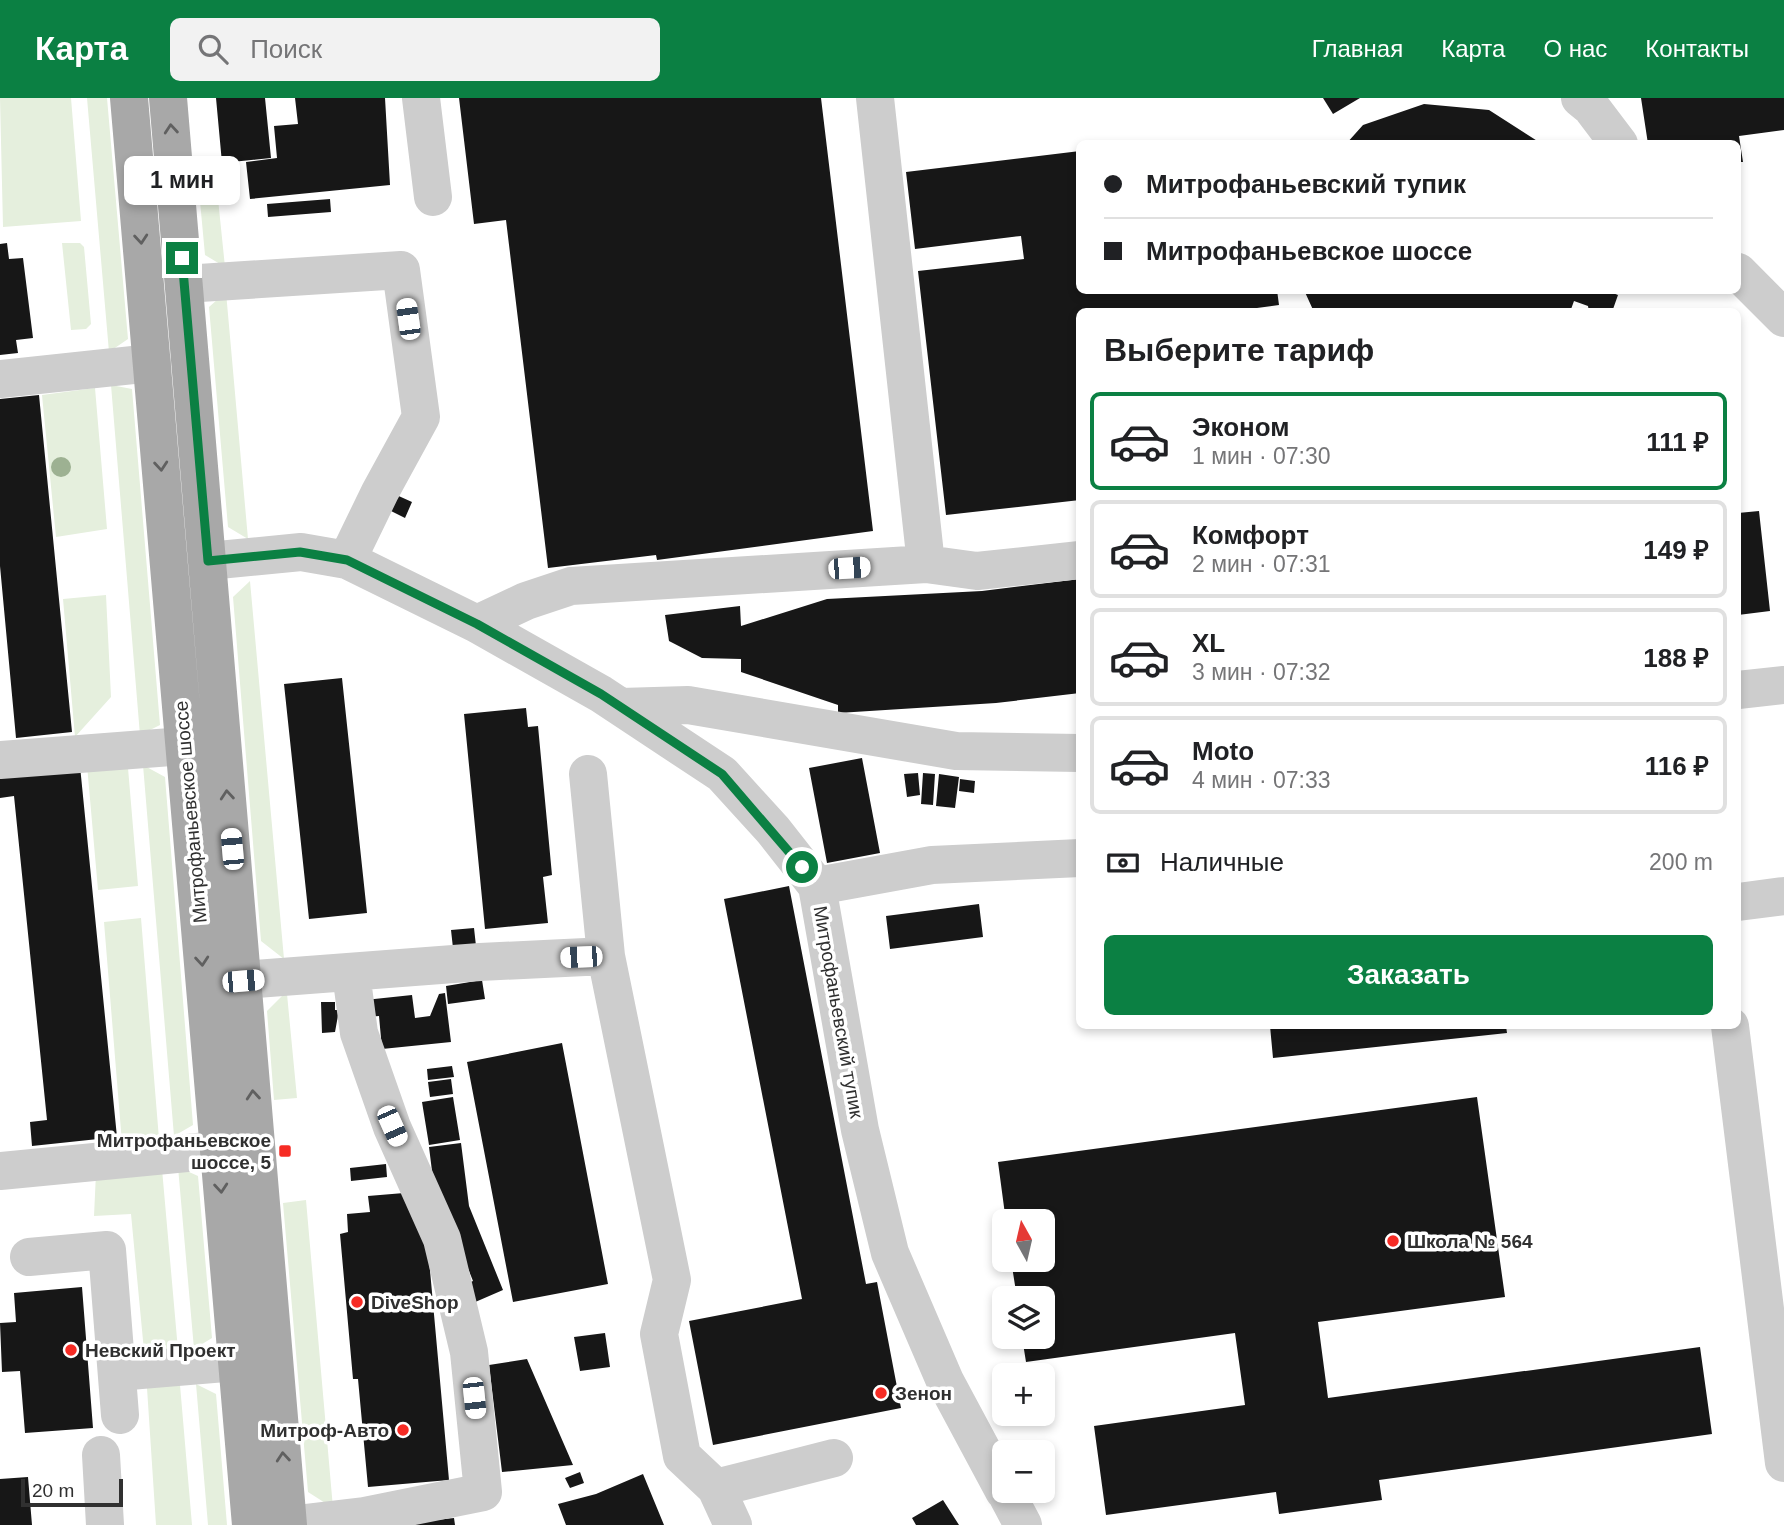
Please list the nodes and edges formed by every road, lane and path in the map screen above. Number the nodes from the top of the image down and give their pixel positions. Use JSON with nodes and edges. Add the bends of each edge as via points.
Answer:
{"nodes":[{"id":1,"x":129,"y":98,"type":"edge"},
{"id":2,"x":168,"y":98,"type":"edge"},
{"id":3,"x":421,"y":98,"type":"edge"},
{"id":4,"x":875,"y":98,"type":"edge"},
{"id":5,"x":1587,"y":101,"type":"edge"},
{"id":6,"x":1616,"y":140,"type":"edge"},
{"id":7,"x":433,"y":197,"type":"dead end"},
{"id":8,"x":1741,"y":275,"type":"edge"},
{"id":9,"x":184,"y":284,"type":"junction"},
{"id":10,"x":1784,"y":318,"type":"edge"},
{"id":11,"x":152,"y":363,"type":"junction"},
{"id":12,"x":0,"y":379,"type":"edge"},
{"id":13,"x":347,"y":560,"type":"junction"},
{"id":14,"x":1076,"y":560,"type":"edge"},
{"id":15,"x":208,"y":561,"type":"junction"},
{"id":16,"x":926,"y":564,"type":"junction"},
{"id":17,"x":477,"y":624,"type":"junction"},
{"id":18,"x":1784,"y":685,"type":"edge"},
{"id":19,"x":1741,"y":691,"type":"edge"},
{"id":20,"x":621,"y":707,"type":"junction"},
{"id":21,"x":184,"y":746,"type":"junction"},
{"id":22,"x":1076,"y":753,"type":"edge"},
{"id":23,"x":0,"y":760,"type":"edge"},
{"id":24,"x":588,"y":774,"type":"dead end"},
{"id":25,"x":1076,"y":858,"type":"edge"},
{"id":26,"x":817,"y":886,"type":"junction"},
{"id":27,"x":1784,"y":895,"type":"edge"},
{"id":28,"x":1741,"y":902,"type":"edge"},
{"id":29,"x":606,"y":956,"type":"junction"},
{"id":30,"x":351,"y":973,"type":"junction"},
{"id":31,"x":243,"y":981,"type":"junction"},
{"id":32,"x":1730,"y":1029,"type":"edge"},
{"id":33,"x":218,"y":1150,"type":"junction"},
{"id":34,"x":0,"y":1171,"type":"edge"},
{"id":35,"x":29,"y":1257,"type":"dead end"},
{"id":36,"x":1775,"y":1322,"type":"edge"},
{"id":37,"x":237,"y":1362,"type":"junction"},
{"id":38,"x":117,"y":1372,"type":"junction"},
{"id":39,"x":120,"y":1415,"type":"dead end"},
{"id":40,"x":101,"y":1455,"type":"dead end"},
{"id":41,"x":834,"y":1458,"type":"dead end"},
{"id":42,"x":1784,"y":1462,"type":"edge"},
{"id":43,"x":992,"y":1469,"type":"edge"},
{"id":44,"x":716,"y":1488,"type":"junction"},
{"id":45,"x":1011,"y":1503,"type":"edge"},
{"id":46,"x":105,"y":1525,"type":"edge"},
{"id":47,"x":251,"y":1525,"type":"edge"},
{"id":48,"x":288,"y":1525,"type":"edge"},
{"id":49,"x":733,"y":1525,"type":"edge"},
{"id":50,"x":1023,"y":1525,"type":"edge"}],
"edges":[{"from":1,"to":11,"type":"main road","name":"Митрофаньевское шоссе","one_way":true},
{"from":9,"to":2,"type":"main road","name":"Митрофаньевское шоссе","one_way":true},
{"from":3,"to":7,"type":"street"},
{"from":4,"to":16,"type":"street"},
{"from":5,"to":6,"type":"street"},
{"from":8,"to":10,"type":"street"},
{"from":9,"to":13,"type":"street","via":[[401,270],[421,417]]},
{"from":9,"to":15,"type":"main road","name":"Митрофаньевское шоссе"},
{"from":11,"to":12,"type":"street"},
{"from":11,"to":21,"type":"main road","name":"Митрофаньевское шоссе","one_way":true},
{"from":13,"to":15,"type":"street","name":"Митрофаньевский тупик","via":[[300,552]]},
{"from":13,"to":17,"type":"street","name":"Митрофаньевский тупик"},
{"from":14,"to":16,"type":"street","via":[[977,571]]},
{"from":31,"to":15,"type":"main road","name":"Митрофаньевское шоссе","one_way":true},
{"from":16,"to":17,"type":"street","via":[[570,586]]},
{"from":17,"to":20,"type":"street","name":"Митрофаньевский тупик"},
{"from":18,"to":19,"type":"street"},
{"from":20,"to":22,"type":"street","via":[[688,705],[956,751]]},
{"from":20,"to":26,"type":"street","name":"Митрофаньевский тупик","via":[[722,774]]},
{"from":21,"to":23,"type":"street"},
{"from":21,"to":33,"type":"main road","name":"Митрофаньевское шоссе","one_way":true},
{"from":24,"to":29,"type":"street"},
{"from":25,"to":26,"type":"street","via":[[932,865]]},
{"from":26,"to":43,"type":"street","name":"Митрофаньевский тупик","via":[[860,1130],[890,1253],[945,1381]]},
{"from":27,"to":28,"type":"street"},
{"from":29,"to":30,"type":"street"},
{"from":29,"to":44,"type":"street","via":[[672,1280],[659,1334],[682,1456]]},
{"from":30,"to":31,"type":"street"},
{"from":30,"to":48,"type":"street","via":[[363,1044],[392,1126],[442,1239],[469,1352],[483,1492],[364,1516]]},
{"from":48,"to":31,"type":"main road","name":"Митрофаньевское шоссе","one_way":true},
{"from":32,"to":36,"type":"street"},
{"from":33,"to":34,"type":"street"},
{"from":33,"to":37,"type":"main road","name":"Митрофаньевское шоссе","one_way":true},
{"from":35,"to":38,"type":"street","via":[[107,1250]]},
{"from":36,"to":42,"type":"street"},
{"from":37,"to":38,"type":"street"},
{"from":37,"to":47,"type":"main road","name":"Митрофаньевское шоссе"},
{"from":38,"to":39,"type":"street"},
{"from":40,"to":46,"type":"street"},
{"from":41,"to":44,"type":"street"},
{"from":44,"to":49,"type":"street"},
{"from":45,"to":50,"type":"street","name":"Митрофаньевский тупик"}]}
